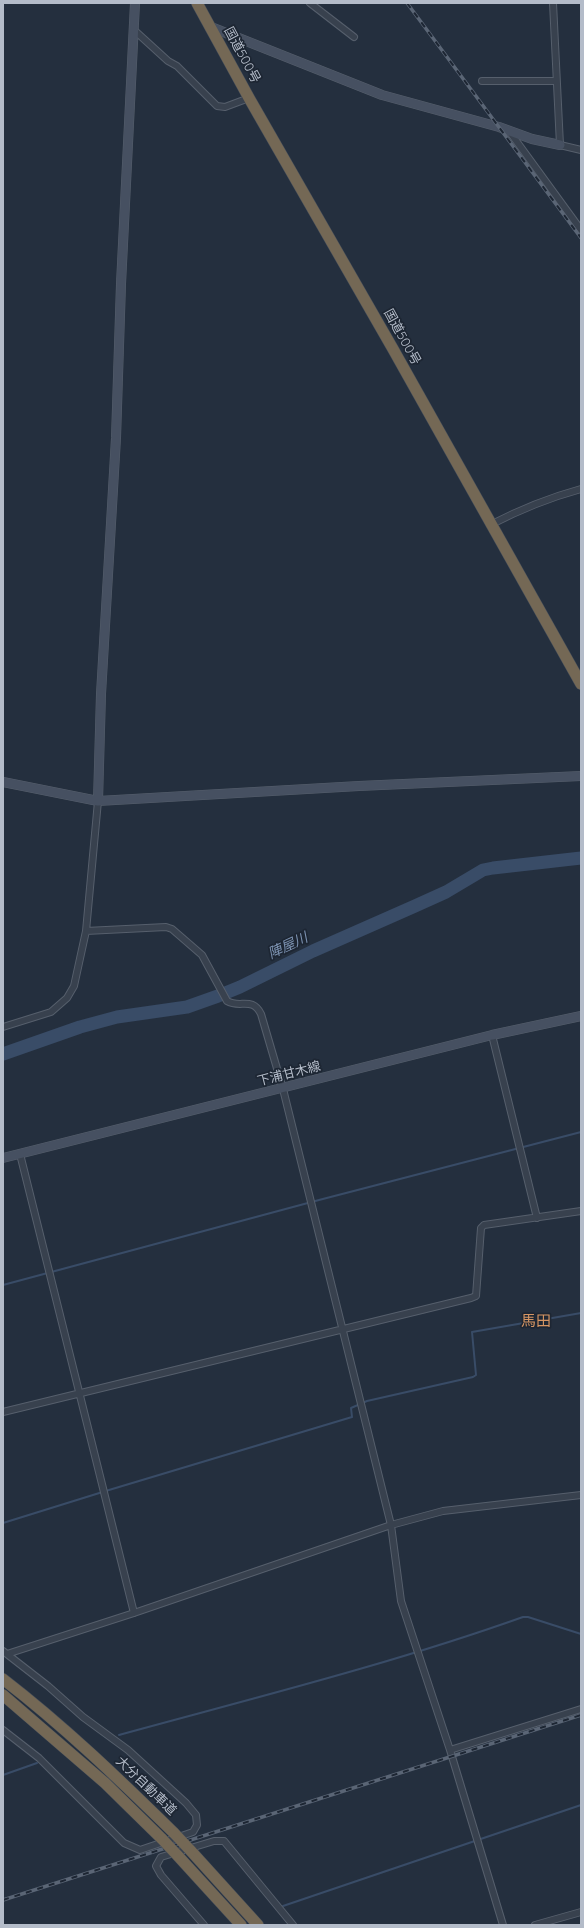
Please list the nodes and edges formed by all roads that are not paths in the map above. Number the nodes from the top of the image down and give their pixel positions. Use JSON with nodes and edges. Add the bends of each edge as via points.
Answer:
{"nodes":[{"id":1,"x":135,"y":3,"type":"edge"},
{"id":2,"x":197,"y":3,"type":"edge"},
{"id":3,"x":310,"y":3,"type":"edge"},
{"id":4,"x":553,"y":3,"type":"edge"},
{"id":5,"x":211,"y":27,"type":"junction"},
{"id":6,"x":134,"y":30,"type":"junction"},
{"id":7,"x":354,"y":36,"type":"dead end"},
{"id":8,"x":482,"y":81,"type":"dead end"},
{"id":9,"x":556,"y":81,"type":"junction"},
{"id":10,"x":249,"y":98,"type":"junction"},
{"id":11,"x":508,"y":131,"type":"junction"},
{"id":12,"x":560,"y":145,"type":"junction"},
{"id":13,"x":581,"y":150,"type":"edge"},
{"id":14,"x":581,"y":230,"type":"edge"},
{"id":15,"x":581,"y":489,"type":"edge"},
{"id":16,"x":490,"y":525,"type":"junction"},
{"id":17,"x":581,"y":684,"type":"edge"},
{"id":18,"x":581,"y":776,"type":"edge"},
{"id":19,"x":3,"y":782,"type":"edge"},
{"id":20,"x":98,"y":801,"type":"junction"},
{"id":21,"x":86,"y":931,"type":"junction"},
{"id":22,"x":581,"y":1016,"type":"edge"},
{"id":23,"x":3,"y":1027,"type":"edge"},
{"id":24,"x":492,"y":1035,"type":"junction"},
{"id":25,"x":283,"y":1089,"type":"junction"},
{"id":26,"x":20,"y":1154,"type":"junction"},
{"id":27,"x":3,"y":1158,"type":"edge"},
{"id":28,"x":581,"y":1211,"type":"edge"},
{"id":29,"x":538,"y":1218,"type":"junction"},
{"id":30,"x":343,"y":1329,"type":"junction"},
{"id":31,"x":80,"y":1394,"type":"junction"},
{"id":32,"x":3,"y":1412,"type":"edge"},
{"id":33,"x":581,"y":1495,"type":"edge"},
{"id":34,"x":391,"y":1525,"type":"junction"},
{"id":35,"x":134,"y":1613,"type":"junction"},
{"id":36,"x":5,"y":1652,"type":"edge"},
{"id":37,"x":3,"y":1679,"type":"edge"},
{"id":38,"x":3,"y":1695,"type":"edge"},
{"id":39,"x":581,"y":1708,"type":"edge"},
{"id":40,"x":3,"y":1730,"type":"edge"},
{"id":41,"x":450,"y":1750,"type":"junction"},
{"id":42,"x":581,"y":1912,"type":"edge"},
{"id":43,"x":204,"y":1925,"type":"edge"},
{"id":44,"x":241,"y":1925,"type":"edge"},
{"id":45,"x":258,"y":1925,"type":"edge"},
{"id":46,"x":293,"y":1925,"type":"edge"},
{"id":47,"x":503,"y":1925,"type":"edge"},
{"id":48,"x":535,"y":1925,"type":"edge"}],
"edges":[{"from":1,"to":6,"type":"street"},
{"from":2,"to":5,"type":"highway","name":"国道500号"},
{"from":3,"to":7,"type":"street"},
{"from":4,"to":9,"type":"street"},
{"from":5,"to":10,"type":"highway","name":"国道500号"},
{"from":5,"to":11,"type":"street","via":[[382,95]]},
{"from":6,"to":10,"type":"street","via":[[177,66],[218,106],[225,107]]},
{"from":6,"to":20,"type":"street"},
{"from":8,"to":9,"type":"street"},
{"from":9,"to":12,"type":"street"},
{"from":10,"to":16,"type":"highway","name":"国道500号","via":[[393,349]]},
{"from":11,"to":12,"type":"street"},
{"from":11,"to":14,"type":"street"},
{"from":12,"to":13,"type":"street"},
{"from":15,"to":16,"type":"street","via":[[549,497]]},
{"from":16,"to":17,"type":"highway","name":"国道500号"},
{"from":18,"to":20,"type":"street"},
{"from":19,"to":20,"type":"street"},
{"from":20,"to":21,"type":"street"},
{"from":21,"to":23,"type":"street","via":[[74,986],[67,998],[51,1012]]},
{"from":21,"to":25,"type":"street","via":[[166,927],[172,929],[202,955],[227,1001],[235,1004],[250,1003],[259,1009]]},
{"from":22,"to":24,"type":"street","name":"下浦甘木線"},
{"from":24,"to":25,"type":"street","name":"下浦甘木線"},
{"from":24,"to":29,"type":"street"},
{"from":25,"to":26,"type":"street","name":"下浦甘木線"},
{"from":25,"to":30,"type":"street"},
{"from":26,"to":27,"type":"street","name":"下浦甘木線"},
{"from":26,"to":31,"type":"street"},
{"from":28,"to":29,"type":"street"},
{"from":29,"to":30,"type":"street","via":[[484,1225],[481,1228],[476,1296]]},
{"from":30,"to":31,"type":"street"},
{"from":30,"to":34,"type":"street"},
{"from":31,"to":32,"type":"street"},
{"from":31,"to":35,"type":"street"},
{"from":33,"to":34,"type":"street","via":[[443,1511]]},
{"from":34,"to":35,"type":"street"},
{"from":34,"to":41,"type":"street","via":[[401,1601]]},
{"from":35,"to":36,"type":"street"},
{"from":36,"to":40,"type":"street","via":[[140,1761],[186,1803],[196,1815],[197,1825],[193,1832],[140,1850],[131,1848],[39,1758]]},
{"from":37,"to":45,"type":"highway","name":"大分自動車道","bridge":true,"via":[[108,1769],[174,1833]]},
{"from":38,"to":44,"type":"highway","name":"大分自動車道","bridge":true,"via":[[105,1783],[162,1839]]},
{"from":39,"to":41,"type":"street"},
{"from":41,"to":47,"type":"street"},
{"from":42,"to":48,"type":"street"},
{"from":43,"to":46,"type":"street","via":[[156,1866],[161,1857],[214,1841],[224,1841]]}]}
